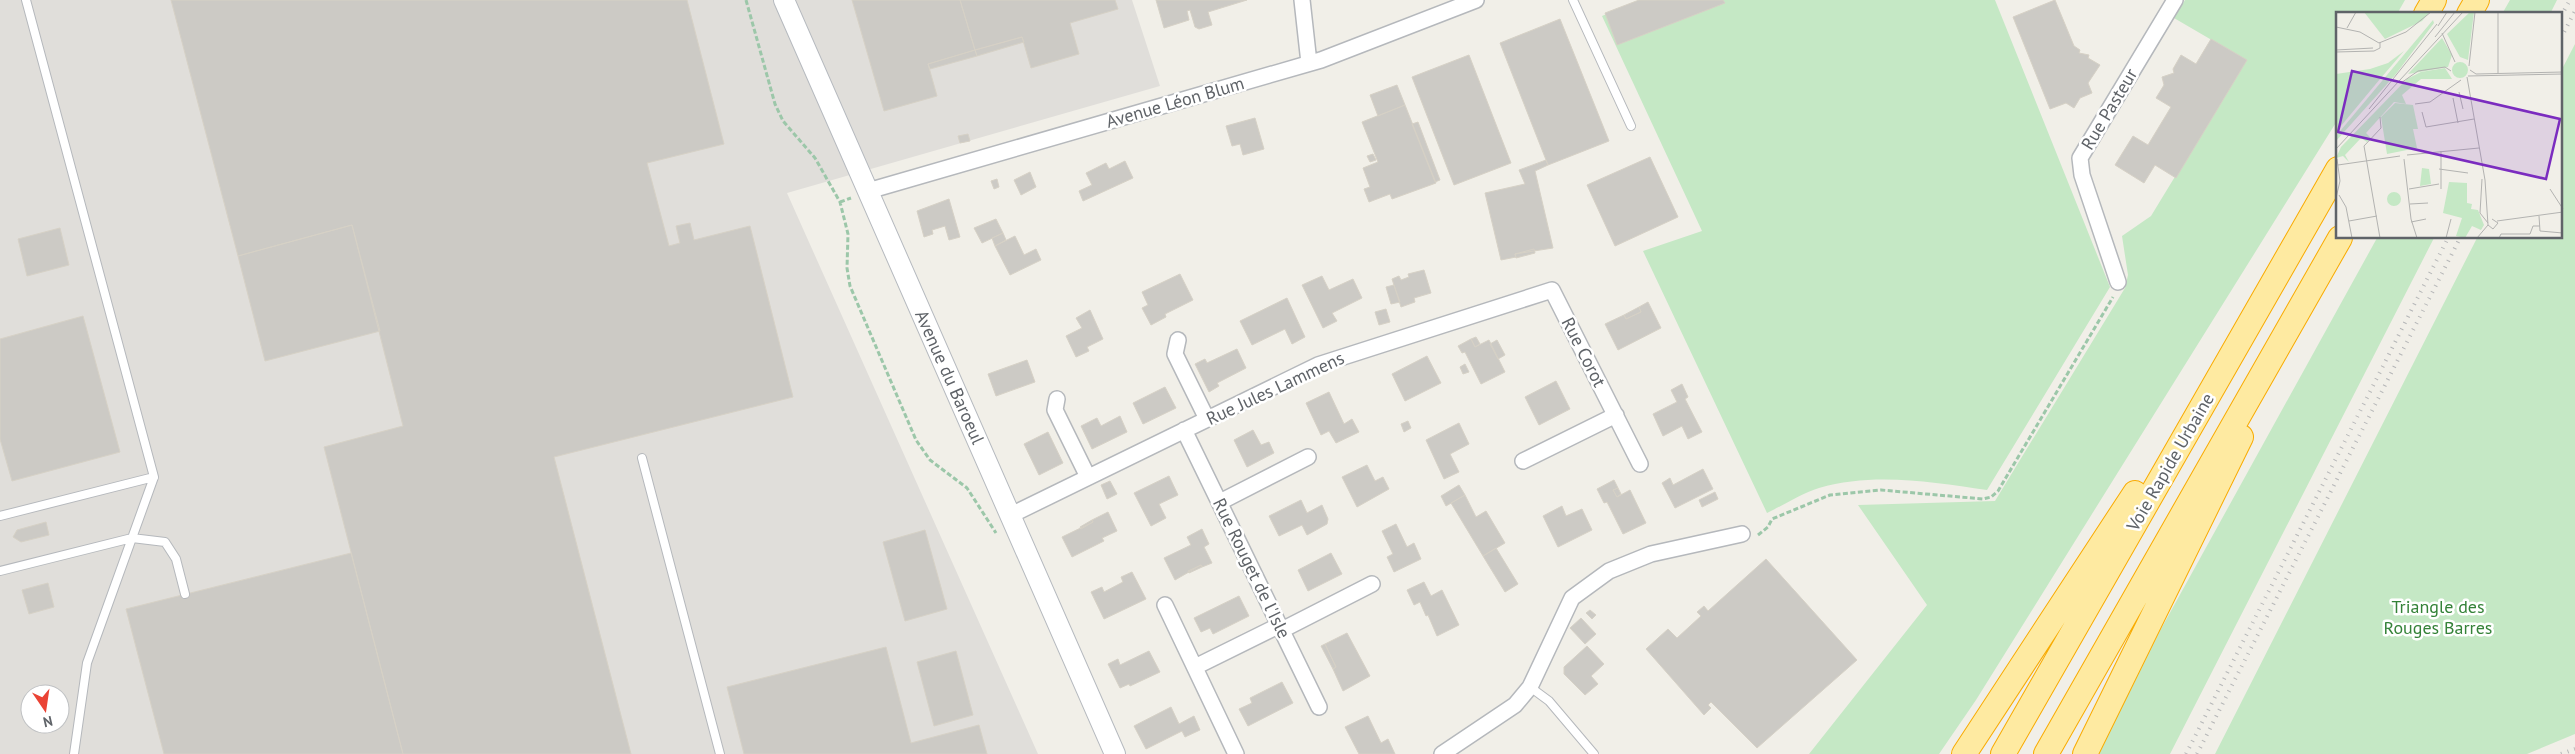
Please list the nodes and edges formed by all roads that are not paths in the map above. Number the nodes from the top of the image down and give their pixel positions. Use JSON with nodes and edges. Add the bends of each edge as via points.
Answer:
{"nodes":[{"id":1,"x":26,"y":0,"type":"edge"},
{"id":2,"x":784,"y":0,"type":"edge"},
{"id":3,"x":1302,"y":0,"type":"edge"},
{"id":4,"x":1476,"y":0,"type":"edge"},
{"id":5,"x":1573,"y":0,"type":"edge"},
{"id":6,"x":2175,"y":0,"type":"edge"},
{"id":7,"x":2434,"y":0,"type":"edge"},
{"id":8,"x":2477,"y":0,"type":"edge"},
{"id":9,"x":2427,"y":12,"type":"edge"},
{"id":10,"x":2470,"y":12,"type":"edge"},
{"id":11,"x":1309,"y":63,"type":"junction"},
{"id":12,"x":1631,"y":126,"type":"dead end"},
{"id":13,"x":2336,"y":172,"type":"edge"},
{"id":14,"x":868,"y":191,"type":"junction"},
{"id":15,"x":2339,"y":239,"type":"edge"},
{"id":16,"x":2275,"y":278,"type":"junction"},
{"id":17,"x":2118,"y":282,"type":"road end"},
{"id":18,"x":1552,"y":290,"type":"joint"},
{"id":19,"x":1178,"y":340,"type":"dead end"},
{"id":20,"x":2277,"y":348,"type":"junction"},
{"id":21,"x":1057,"y":399,"type":"dead end"},
{"id":22,"x":1616,"y":415,"type":"junction"},
{"id":23,"x":1207,"y":419,"type":"junction"},
{"id":24,"x":1184,"y":430,"type":"junction"},
{"id":25,"x":1308,"y":457,"type":"dead end"},
{"id":26,"x":642,"y":458,"type":"dead end"},
{"id":27,"x":1523,"y":461,"type":"dead end"},
{"id":28,"x":1640,"y":464,"type":"dead end"},
{"id":29,"x":154,"y":477,"type":"junction"},
{"id":30,"x":1088,"y":478,"type":"junction"},
{"id":31,"x":1220,"y":502,"type":"junction"},
{"id":32,"x":1010,"y":515,"type":"junction"},
{"id":33,"x":0,"y":516,"type":"edge"},
{"id":34,"x":1735,"y":536,"type":"road end"},
{"id":35,"x":132,"y":538,"type":"junction"},
{"id":36,"x":0,"y":571,"type":"edge"},
{"id":37,"x":1372,"y":584,"type":"dead end"},
{"id":38,"x":185,"y":594,"type":"dead end"},
{"id":39,"x":1165,"y":605,"type":"dead end"},
{"id":40,"x":1281,"y":628,"type":"junction"},
{"id":41,"x":1195,"y":667,"type":"junction"},
{"id":42,"x":1530,"y":687,"type":"junction"},
{"id":43,"x":1320,"y":707,"type":"dead end"},
{"id":44,"x":1460,"y":749,"type":"edge"},
{"id":45,"x":74,"y":754,"type":"edge"},
{"id":46,"x":720,"y":754,"type":"edge"},
{"id":47,"x":1115,"y":754,"type":"edge"},
{"id":48,"x":1236,"y":754,"type":"edge"},
{"id":49,"x":1442,"y":754,"type":"edge"},
{"id":50,"x":1594,"y":754,"type":"edge"},
{"id":51,"x":1964,"y":754,"type":"edge"},
{"id":52,"x":2003,"y":754,"type":"edge"},
{"id":53,"x":2046,"y":754,"type":"edge"},
{"id":54,"x":2085,"y":754,"type":"edge"}],
"edges":[{"from":1,"to":29,"type":"lane"},
{"from":2,"to":14,"type":"main road","name":"Avenue du Baroeul"},
{"from":3,"to":11,"type":"street"},
{"from":4,"to":11,"type":"street","name":"Avenue Léon Blum"},
{"from":5,"to":12,"type":"lane"},
{"from":6,"to":17,"type":"street","name":"Rue Pasteur","via":[[2080,158],[2083,181]]},
{"from":7,"to":9,"type":"highway"},
{"from":8,"to":10,"type":"highway"},
{"from":11,"to":14,"type":"street","name":"Avenue Léon Blum"},
{"from":13,"to":16,"type":"highway","name":"Voie Rapide Urbaine"},
{"from":14,"to":32,"type":"main road","name":"Avenue du Baroeul"},
{"from":15,"to":20,"type":"highway","name":"Voie Rapide Urbaine"},
{"from":16,"to":51,"type":"highway"},
{"from":16,"to":52,"type":"highway","name":"Voie Rapide Urbaine"},
{"from":18,"to":22,"type":"street","name":"Rue Corot"},
{"from":18,"to":23,"type":"street","name":"Rue Jules Lammens","via":[[1332,360]]},
{"from":19,"to":23,"type":"street","via":[[1175,354]]},
{"from":20,"to":53,"type":"highway","name":"Voie Rapide Urbaine"},
{"from":20,"to":54,"type":"highway","via":[[2228,467]]},
{"from":21,"to":30,"type":"street","via":[[1055,410]]},
{"from":22,"to":27,"type":"street"},
{"from":22,"to":28,"type":"street","name":"Rue Corot"},
{"from":23,"to":24,"type":"street","name":"Rue Jules Lammens"},
{"from":24,"to":30,"type":"street","name":"Rue Jules Lammens"},
{"from":24,"to":31,"type":"street","name":"Rue Rouget de l'Isle"},
{"from":25,"to":31,"type":"street"},
{"from":26,"to":46,"type":"lane"},
{"from":29,"to":33,"type":"lane"},
{"from":29,"to":35,"type":"lane"},
{"from":30,"to":32,"type":"street","name":"Rue Jules Lammens"},
{"from":31,"to":40,"type":"street","name":"Rue Rouget de l'Isle"},
{"from":32,"to":47,"type":"main road","name":"Avenue du Baroeul"},
{"from":34,"to":42,"type":"street","via":[[1651,554],[1608,571],[1572,598]]},
{"from":35,"to":36,"type":"lane"},
{"from":35,"to":38,"type":"lane","via":[[165,542],[176,559]]},
{"from":35,"to":45,"type":"lane","via":[[88,663]]},
{"from":37,"to":40,"type":"street"},
{"from":39,"to":41,"type":"street"},
{"from":40,"to":41,"type":"street"},
{"from":40,"to":43,"type":"street","name":"Rue Rouget de l'Isle"},
{"from":41,"to":48,"type":"street"},
{"from":42,"to":44,"type":"street","via":[[1515,705]]},
{"from":42,"to":50,"type":"lane","via":[[1549,701]]},
{"from":44,"to":49,"type":"street"}]}
